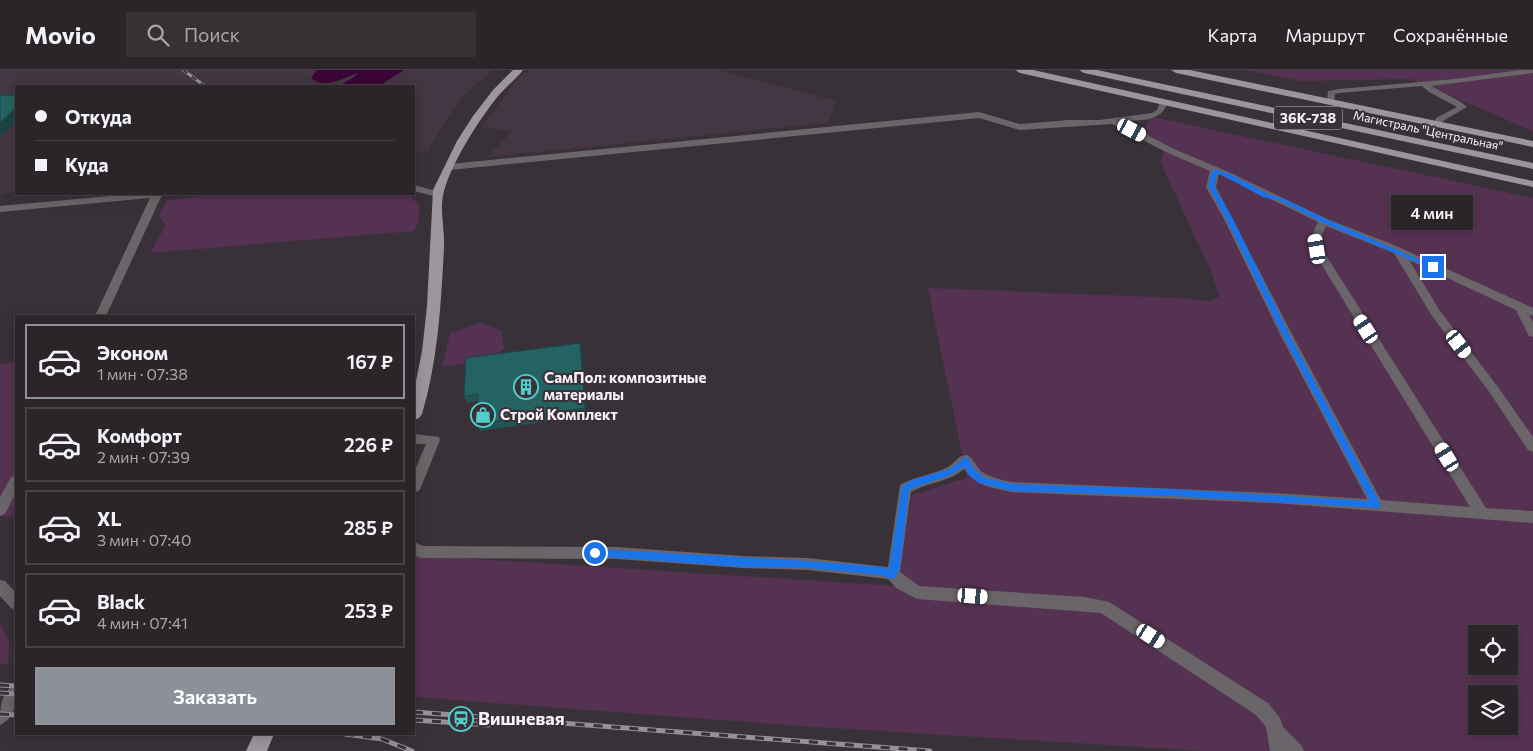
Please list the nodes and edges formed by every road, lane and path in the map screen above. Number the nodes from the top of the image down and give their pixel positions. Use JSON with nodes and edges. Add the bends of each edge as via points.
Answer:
{"nodes":[{"id":1,"x":518,"y":70,"type":"edge"},
{"id":2,"x":1020,"y":70,"type":"edge"},
{"id":3,"x":1084,"y":70,"type":"edge"},
{"id":4,"x":1121,"y":70,"type":"edge"},
{"id":5,"x":1176,"y":70,"type":"edge"},
{"id":6,"x":1533,"y":72,"type":"edge"},
{"id":7,"x":1424,"y":82,"type":"junction"},
{"id":8,"x":1331,"y":101,"type":"junction"},
{"id":9,"x":1164,"y":102,"type":"junction"},
{"id":10,"x":1113,"y":121,"type":"junction"},
{"id":11,"x":1439,"y":124,"type":"junction"},
{"id":12,"x":1533,"y":144,"type":"edge"},
{"id":13,"x":1533,"y":158,"type":"edge"},
{"id":14,"x":450,"y":166,"type":"junction"},
{"id":15,"x":1533,"y":166,"type":"edge"},
{"id":16,"x":1215,"y":171,"type":"junction"},
{"id":17,"x":1533,"y":184,"type":"edge"},
{"id":18,"x":415,"y":188,"type":"edge"},
{"id":19,"x":437,"y":194,"type":"junction"},
{"id":20,"x":147,"y":195,"type":"edge"},
{"id":21,"x":158,"y":195,"type":"edge"},
{"id":22,"x":0,"y":209,"type":"edge"},
{"id":23,"x":1323,"y":221,"type":"junction"},
{"id":24,"x":1399,"y":252,"type":"junction"},
{"id":25,"x":1520,"y":308,"type":"junction"},
{"id":26,"x":1533,"y":308,"type":"edge"},
{"id":27,"x":1533,"y":312,"type":"edge"},
{"id":28,"x":102,"y":315,"type":"edge"},
{"id":29,"x":1533,"y":333,"type":"edge"},
{"id":30,"x":415,"y":410,"type":"edge"},
{"id":31,"x":415,"y":440,"type":"edge"},
{"id":32,"x":1533,"y":447,"type":"edge"},
{"id":33,"x":15,"y":483,"type":"edge"},
{"id":34,"x":415,"y":485,"type":"edge"},
{"id":35,"x":1377,"y":506,"type":"junction"},
{"id":36,"x":0,"y":510,"type":"edge"},
{"id":37,"x":1482,"y":514,"type":"junction"},
{"id":38,"x":1533,"y":517,"type":"edge"},
{"id":39,"x":415,"y":549,"type":"edge"},
{"id":40,"x":892,"y":574,"type":"junction"},
{"id":41,"x":0,"y":586,"type":"edge"},
{"id":42,"x":15,"y":602,"type":"edge"},
{"id":43,"x":15,"y":694,"type":"edge"},
{"id":44,"x":0,"y":717,"type":"edge"},
{"id":45,"x":1274,"y":724,"type":"junction"},
{"id":46,"x":264,"y":735,"type":"edge"},
{"id":47,"x":256,"y":751,"type":"edge"},
{"id":48,"x":1279,"y":751,"type":"edge"},
{"id":49,"x":1295,"y":751,"type":"edge"}],
"edges":[{"from":1,"to":14,"type":"main road","via":[[503,83],[470,124]]},
{"from":2,"to":9,"type":"main road"},
{"from":3,"to":15,"type":"main road","name":"Магистраль \"Центральная\"","number":"36К-738"},
{"from":4,"to":13,"type":"main road","name":"Магистраль \"Центральная\"","number":"36К-738"},
{"from":5,"to":8,"type":"main road"},
{"from":6,"to":7,"type":"street"},
{"from":7,"to":8,"type":"street","via":[[1339,91],[1330,93]]},
{"from":7,"to":11,"type":"street","via":[[1428,88],[1463,107],[1439,120]]},
{"from":8,"to":11,"type":"main road"},
{"from":9,"to":10,"type":"street","via":[[1161,111],[1154,115]]},
{"from":9,"to":17,"type":"main road"},
{"from":10,"to":14,"type":"street","via":[[1020,127],[979,115]]},
{"from":10,"to":16,"type":"street"},
{"from":11,"to":12,"type":"main road"},
{"from":14,"to":19,"type":"main road"},
{"from":16,"to":23,"type":"street"},
{"from":16,"to":35,"type":"street","via":[[1211,186]]},
{"from":18,"to":19,"type":"street"},
{"from":19,"to":30,"type":"main road","via":[[439,223],[431,326],[424,377]]},
{"from":20,"to":22,"type":"street"},
{"from":21,"to":28,"type":"street"},
{"from":23,"to":24,"type":"street"},
{"from":23,"to":37,"type":"street","via":[[1315,239],[1317,249]]},
{"from":24,"to":25,"type":"street"},
{"from":24,"to":32,"type":"street","via":[[1436,313]]},
{"from":25,"to":26,"type":"street"},
{"from":25,"to":27,"type":"street"},
{"from":25,"to":29,"type":"street"},
{"from":31,"to":34,"type":"street","via":[[434,440]]},
{"from":33,"to":36,"type":"street"},
{"from":35,"to":37,"type":"street"},
{"from":35,"to":40,"type":"street","via":[[1171,492],[1012,487],[982,480],[971,471],[965,460],[952,471],[905,489]]},
{"from":37,"to":38,"type":"street"},
{"from":39,"to":40,"type":"street","via":[[420,552],[616,553],[808,564]]},
{"from":40,"to":45,"type":"street","via":[[917,592],[1104,607],[1262,709]]},
{"from":41,"to":42,"type":"street"},
{"from":43,"to":44,"type":"street"},
{"from":45,"to":48,"type":"street"},
{"from":45,"to":49,"type":"street","via":[[1279,735]]},
{"from":46,"to":47,"type":"main road"}]}
